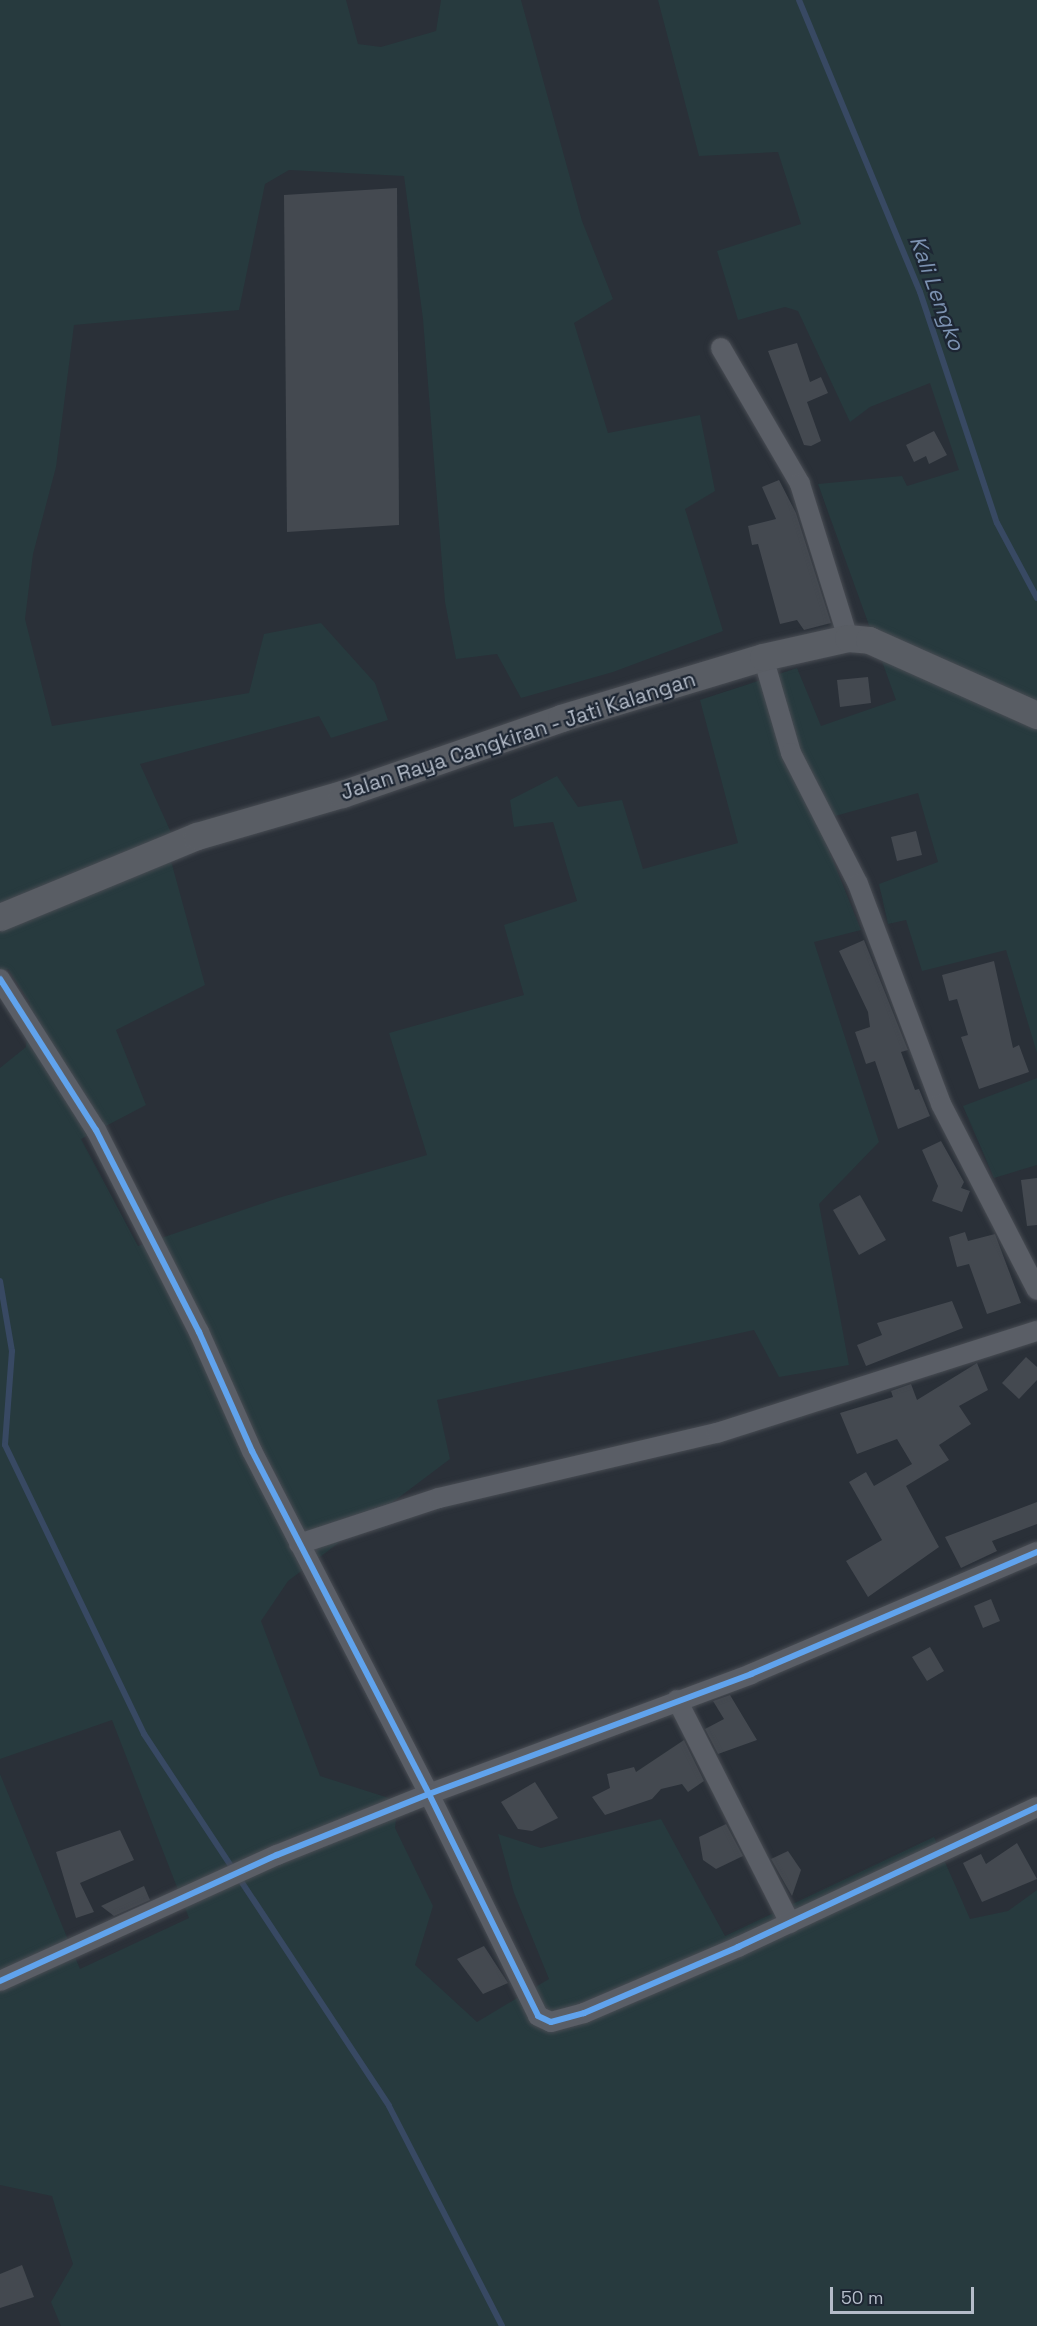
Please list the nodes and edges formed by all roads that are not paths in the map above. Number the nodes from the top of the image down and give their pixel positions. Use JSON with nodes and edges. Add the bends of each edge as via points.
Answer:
{"nodes":[{"id":1,"x":721,"y":348,"type":"dead end"},
{"id":2,"x":848,"y":639,"type":"junction"},
{"id":3,"x":763,"y":657,"type":"junction"},
{"id":4,"x":1037,"y":715,"type":"edge"},
{"id":5,"x":0,"y":917,"type":"edge"},
{"id":6,"x":0,"y":979,"type":"edge"},
{"id":7,"x":1037,"y":1290,"type":"edge"},
{"id":8,"x":1037,"y":1331,"type":"edge"},
{"id":9,"x":299,"y":1544,"type":"junction"},
{"id":10,"x":1037,"y":1552,"type":"edge"},
{"id":11,"x":677,"y":1700,"type":"junction"},
{"id":12,"x":429,"y":1794,"type":"junction"},
{"id":13,"x":1037,"y":1807,"type":"edge"},
{"id":14,"x":790,"y":1923,"type":"junction"},
{"id":15,"x":0,"y":1982,"type":"edge"}],
"edges":[{"from":1,"to":2,"type":"street","via":[[800,484]]},
{"from":2,"to":3,"type":"street","name":"Jalan Raya Cangkiran - Jati Kalangan"},
{"from":2,"to":4,"type":"street","name":"Jalan Raya Cangkiran - Jati Kalangan","via":[[869,640]]},
{"from":3,"to":5,"type":"street","name":"Jalan Raya Cangkiran - Jati Kalangan","via":[[197,836]]},
{"from":3,"to":7,"type":"street","via":[[791,753],[858,884],[941,1104]]},
{"from":6,"to":9,"type":"street","via":[[96,1130]]},
{"from":8,"to":9,"type":"street","via":[[717,1433],[439,1498]]},
{"from":9,"to":12,"type":"street"},
{"from":10,"to":11,"type":"street","via":[[751,1674]]},
{"from":11,"to":12,"type":"street"},
{"from":11,"to":14,"type":"street"},
{"from":12,"to":14,"type":"street","via":[[542,2021],[584,2013]]},
{"from":12,"to":15,"type":"street","via":[[277,1856]]},
{"from":13,"to":14,"type":"street"}]}
